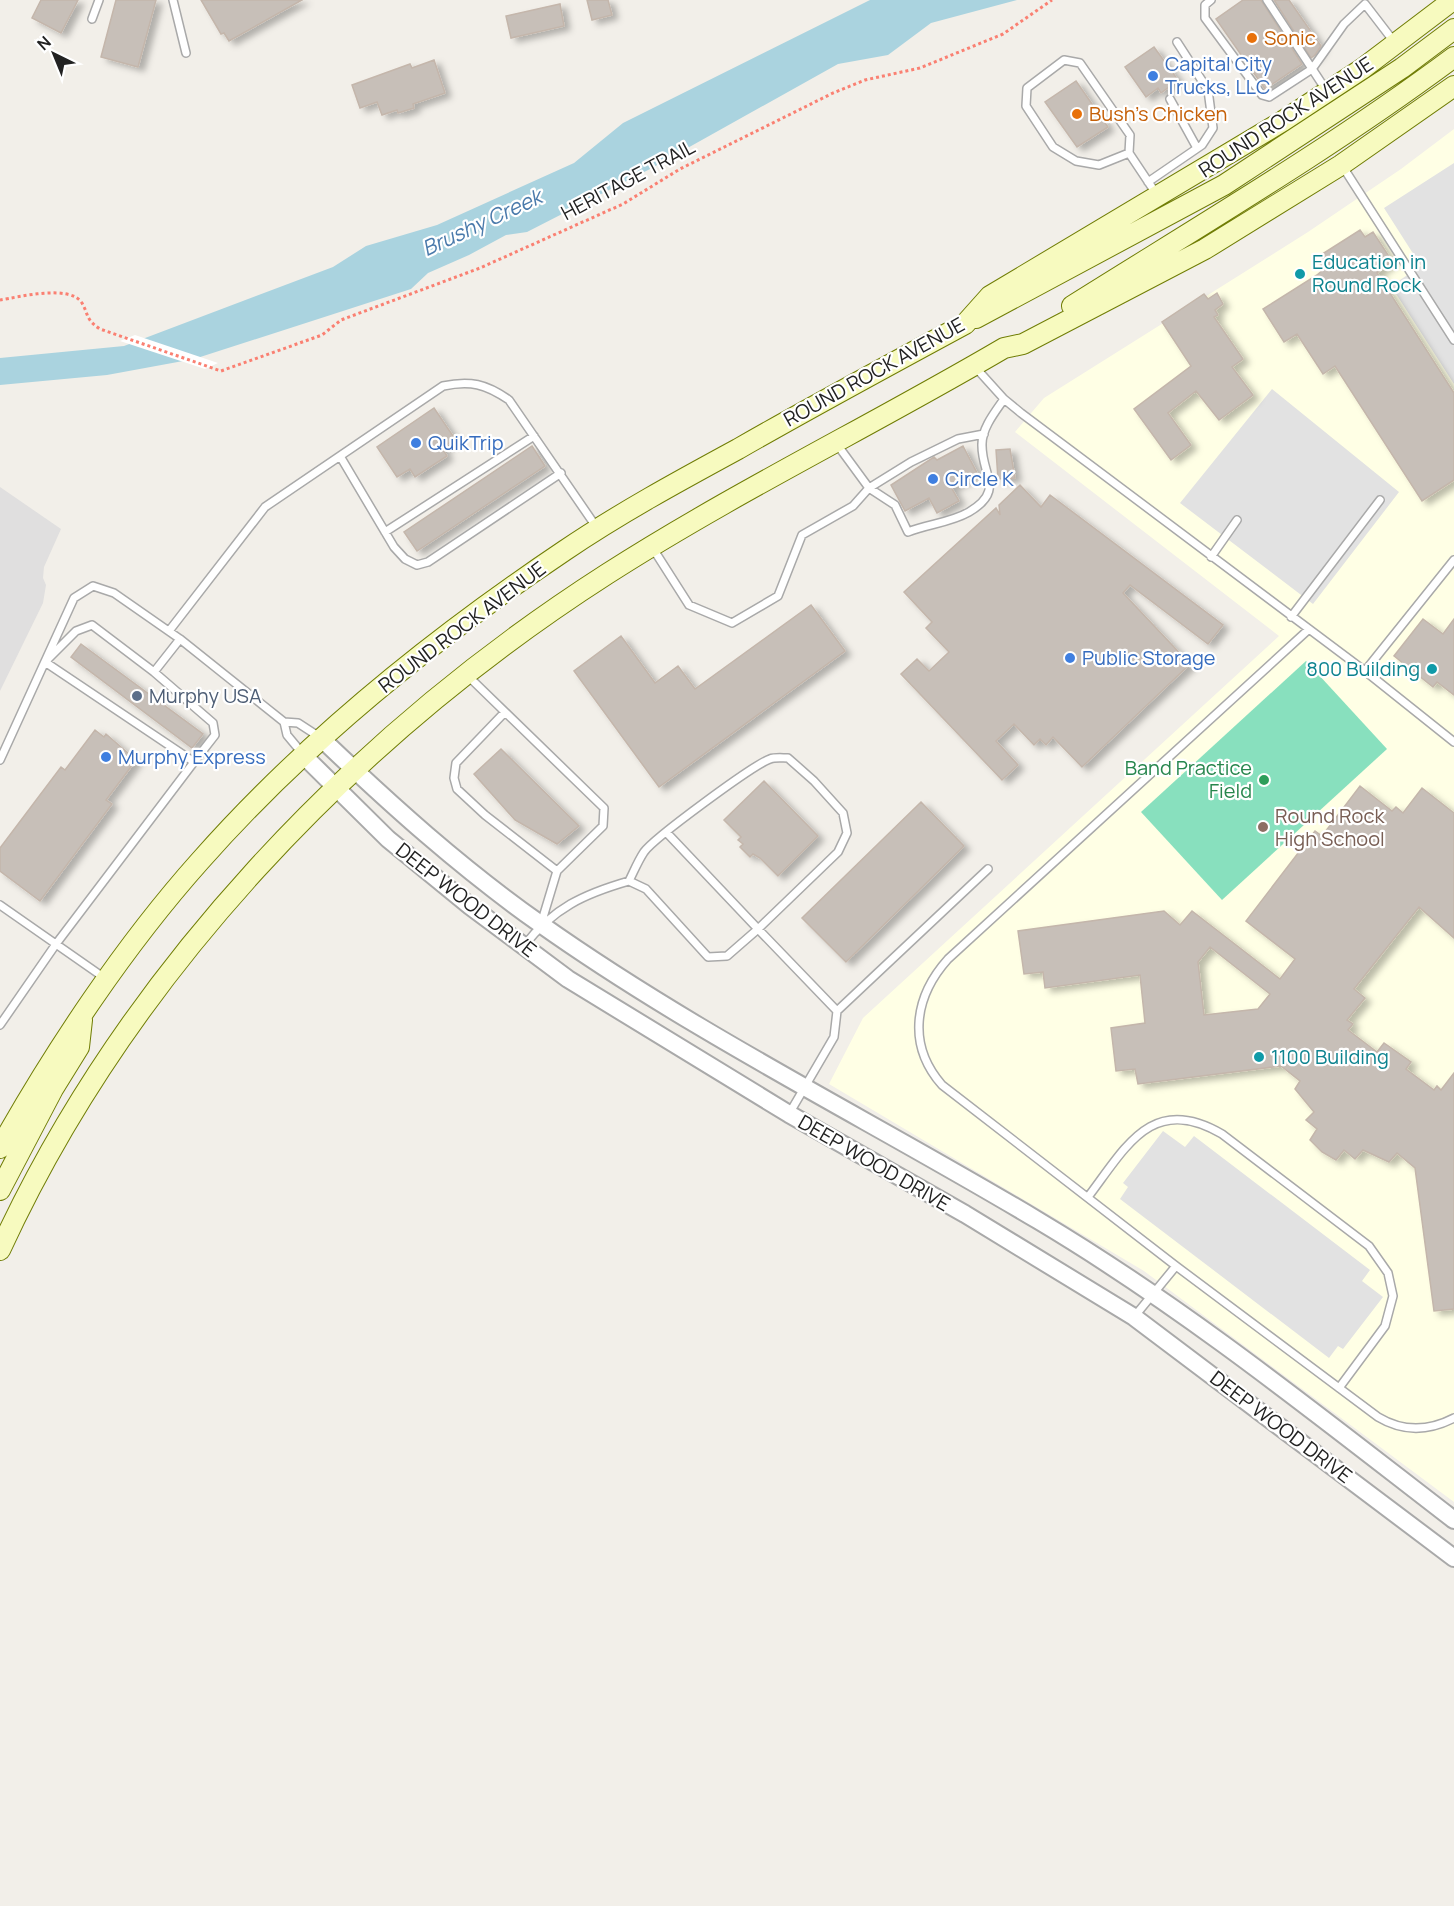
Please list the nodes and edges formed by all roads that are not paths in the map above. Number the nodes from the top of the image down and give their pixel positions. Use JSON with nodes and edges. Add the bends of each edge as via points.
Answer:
{"nodes":[{"id":1,"x":99,"y":0,"type":"edge"},
{"id":2,"x":173,"y":0,"type":"edge"},
{"id":3,"x":1211,"y":0,"type":"edge"},
{"id":4,"x":1267,"y":0,"type":"edge"},
{"id":5,"x":1453,"y":0,"type":"edge"},
{"id":6,"x":1367,"y":2,"type":"edge"},
{"id":7,"x":92,"y":20,"type":"dead end"},
{"id":8,"x":1454,"y":29,"type":"edge"},
{"id":9,"x":1177,"y":42,"type":"dead end"},
{"id":10,"x":1396,"y":44,"type":"junction"},
{"id":11,"x":186,"y":53,"type":"dead end"},
{"id":12,"x":1454,"y":57,"type":"edge"},
{"id":13,"x":1312,"y":69,"type":"junction"},
{"id":14,"x":1454,"y":86,"type":"edge"},
{"id":15,"x":1327,"y":92,"type":"junction"},
{"id":16,"x":1170,"y":99,"type":"dead end"},
{"id":17,"x":1197,"y":148,"type":"junction"},
{"id":18,"x":1129,"y":153,"type":"junction"},
{"id":19,"x":1341,"y":165,"type":"junction"},
{"id":20,"x":1154,"y":190,"type":"junction"},
{"id":21,"x":966,"y":324,"type":"junction"},
{"id":22,"x":1454,"y":340,"type":"edge"},
{"id":23,"x":1004,"y":348,"type":"junction"},
{"id":24,"x":975,"y":366,"type":"junction"},
{"id":25,"x":1004,"y":399,"type":"junction"},
{"id":26,"x":984,"y":434,"type":"junction"},
{"id":27,"x":534,"y":436,"type":"junction"},
{"id":28,"x":836,"y":443,"type":"junction"},
{"id":29,"x":340,"y":456,"type":"junction"},
{"id":30,"x":561,"y":473,"type":"junction"},
{"id":31,"x":869,"y":488,"type":"junction"},
{"id":32,"x":1380,"y":500,"type":"dead end"},
{"id":33,"x":1237,"y":520,"type":"dead end"},
{"id":34,"x":598,"y":529,"type":"junction"},
{"id":35,"x":385,"y":532,"type":"junction"},
{"id":36,"x":652,"y":546,"type":"junction"},
{"id":37,"x":1211,"y":556,"type":"junction"},
{"id":38,"x":1454,"y":560,"type":"edge"},
{"id":39,"x":1291,"y":616,"type":"junction"},
{"id":40,"x":1308,"y":630,"type":"junction"},
{"id":41,"x":169,"y":631,"type":"junction"},
{"id":42,"x":180,"y":639,"type":"junction"},
{"id":43,"x":45,"y":662,"type":"junction"},
{"id":44,"x":1365,"y":671,"type":"junction"},
{"id":45,"x":154,"y":672,"type":"junction"},
{"id":46,"x":467,"y":675,"type":"junction"},
{"id":47,"x":505,"y":712,"type":"junction"},
{"id":48,"x":284,"y":722,"type":"junction"},
{"id":49,"x":322,"y":740,"type":"junction"},
{"id":50,"x":1454,"y":742,"type":"edge"},
{"id":51,"x":304,"y":756,"type":"junction"},
{"id":52,"x":0,"y":760,"type":"edge"},
{"id":53,"x":194,"y":762,"type":"junction"},
{"id":54,"x":355,"y":770,"type":"junction"},
{"id":55,"x":336,"y":789,"type":"junction"},
{"id":56,"x":667,"y":833,"type":"junction"},
{"id":57,"x":988,"y":869,"type":"dead end"},
{"id":58,"x":557,"y":871,"type":"junction"},
{"id":59,"x":629,"y":881,"type":"junction"},
{"id":60,"x":0,"y":905,"type":"edge"},
{"id":61,"x":541,"y":924,"type":"junction"},
{"id":62,"x":758,"y":929,"type":"junction"},
{"id":63,"x":56,"y":944,"type":"junction"},
{"id":64,"x":524,"y":946,"type":"junction"},
{"id":65,"x":107,"y":980,"type":"junction"},
{"id":66,"x":837,"y":1011,"type":"junction"},
{"id":67,"x":82,"y":1017,"type":"junction"},
{"id":68,"x":0,"y":1025,"type":"edge"},
{"id":69,"x":805,"y":1087,"type":"junction"},
{"id":70,"x":789,"y":1114,"type":"junction"},
{"id":71,"x":0,"y":1149,"type":"edge"},
{"id":72,"x":0,"y":1190,"type":"edge"},
{"id":73,"x":1088,"y":1197,"type":"junction"},
{"id":74,"x":2,"y":1240,"type":"edge"},
{"id":75,"x":1176,"y":1266,"type":"junction"},
{"id":76,"x":1154,"y":1293,"type":"junction"},
{"id":77,"x":1134,"y":1317,"type":"junction"},
{"id":78,"x":1339,"y":1388,"type":"junction"},
{"id":79,"x":1454,"y":1418,"type":"edge"},
{"id":80,"x":1454,"y":1520,"type":"edge"},
{"id":81,"x":1454,"y":1558,"type":"edge"}],
"edges":[{"from":1,"to":7,"type":"lane"},
{"from":2,"to":11,"type":"lane"},
{"from":3,"to":13,"type":"lane","via":[[1205,5],[1205,18],[1262,95],[1269,97]]},
{"from":4,"to":13,"type":"lane"},
{"from":5,"to":10,"type":"main road","name":"ROUND ROCK AVENUE"},
{"from":6,"to":10,"type":"lane"},
{"from":6,"to":13,"type":"lane","via":[[1344,24]]},
{"from":8,"to":21,"type":"main road","via":[[1402,68],[1224,185]]},
{"from":9,"to":17,"type":"lane","via":[[1208,90],[1213,128]]},
{"from":10,"to":15,"type":"main road","name":"ROUND ROCK AVENUE"},
{"from":12,"to":23,"type":"main road","via":[[1232,207]]},
{"from":13,"to":15,"type":"lane"},
{"from":14,"to":19,"type":"main road","name":"ROUND ROCK AVENUE"},
{"from":15,"to":20,"type":"main road","name":"ROUND ROCK AVENUE"},
{"from":16,"to":17,"type":"lane"},
{"from":17,"to":20,"type":"lane"},
{"from":18,"to":18,"type":"lane","via":[[1130,135],[1080,63],[1065,60],[1028,88],[1026,106],[1053,147],[1076,161],[1099,165]]},
{"from":18,"to":20,"type":"lane"},
{"from":19,"to":22,"type":"lane"},
{"from":19,"to":23,"type":"main road","name":"ROUND ROCK AVENUE","via":[[1170,269],[1023,344]]},
{"from":20,"to":21,"type":"main road","name":"ROUND ROCK AVENUE","via":[[1086,238],[990,296]]},
{"from":21,"to":34,"type":"main road","name":"ROUND ROCK AVENUE"},
{"from":23,"to":24,"type":"main road","name":"ROUND ROCK AVENUE"},
{"from":24,"to":25,"type":"lane"},
{"from":24,"to":28,"type":"main road","name":"ROUND ROCK AVENUE"},
{"from":25,"to":26,"type":"lane"},
{"from":25,"to":37,"type":"lane"},
{"from":26,"to":31,"type":"lane","via":[[958,440],[911,462]]},
{"from":26,"to":31,"type":"lane","via":[[982,444],[991,487],[986,498],[968,513],[908,532],[895,505]]},
{"from":27,"to":29,"type":"lane","via":[[509,400],[464,381],[443,386]]},
{"from":27,"to":30,"type":"lane"},
{"from":27,"to":35,"type":"lane"},
{"from":28,"to":31,"type":"lane"},
{"from":28,"to":36,"type":"main road","name":"ROUND ROCK AVENUE"},
{"from":29,"to":35,"type":"lane"},
{"from":29,"to":41,"type":"lane","via":[[265,507]]},
{"from":30,"to":34,"type":"lane"},
{"from":30,"to":35,"type":"lane","via":[[428,562],[417,565],[405,559]]},
{"from":31,"to":36,"type":"lane","via":[[853,506],[802,535],[778,596],[732,622],[689,605]]},
{"from":32,"to":39,"type":"lane"},
{"from":33,"to":37,"type":"lane"},
{"from":34,"to":49,"type":"main road","name":"ROUND ROCK AVENUE","via":[[434,645]]},
{"from":36,"to":46,"type":"main road","name":"ROUND ROCK AVENUE","via":[[574,596]]},
{"from":37,"to":39,"type":"lane"},
{"from":38,"to":44,"type":"lane"},
{"from":39,"to":40,"type":"lane"},
{"from":40,"to":44,"type":"lane"},
{"from":40,"to":73,"type":"lane","via":[[948,959],[935,974],[920,1004],[919,1044],[934,1076]]},
{"from":41,"to":42,"type":"lane"},
{"from":41,"to":43,"type":"lane","via":[[114,593],[93,586],[74,598]]},
{"from":42,"to":45,"type":"lane"},
{"from":42,"to":48,"type":"lane"},
{"from":43,"to":45,"type":"lane","via":[[76,631],[92,625]]},
{"from":43,"to":52,"type":"lane"},
{"from":43,"to":53,"type":"lane"},
{"from":44,"to":50,"type":"lane"},
{"from":45,"to":53,"type":"lane","via":[[213,723],[215,735]]},
{"from":46,"to":47,"type":"lane"},
{"from":46,"to":54,"type":"main road","name":"ROUND ROCK AVENUE"},
{"from":47,"to":58,"type":"lane","via":[[604,808],[603,826]]},
{"from":47,"to":58,"type":"lane","via":[[456,763],[457,789]]},
{"from":48,"to":49,"type":"lane","via":[[298,723]]},
{"from":48,"to":51,"type":"lane","via":[[287,735]]},
{"from":49,"to":51,"type":"main road","name":"ROUND ROCK AVENUE"},
{"from":49,"to":54,"type":"street","name":"DEEP WOOD DRIVE"},
{"from":51,"to":55,"type":"street","name":"DEEP WOOD DRIVE"},
{"from":51,"to":65,"type":"main road","name":"ROUND ROCK AVENUE","via":[[198,863]]},
{"from":53,"to":63,"type":"lane"},
{"from":54,"to":55,"type":"main road","name":"ROUND ROCK AVENUE"},
{"from":54,"to":61,"type":"street","name":"DEEP WOOD DRIVE","via":[[417,828]]},
{"from":55,"to":64,"type":"street","name":"DEEP WOOD DRIVE","via":[[388,839]]},
{"from":55,"to":74,"type":"main road","name":"ROUND ROCK AVENUE","via":[[226,905],[117,1045],[68,1120]]},
{"from":56,"to":59,"type":"lane","via":[[645,851]]},
{"from":56,"to":62,"type":"lane"},
{"from":56,"to":62,"type":"lane","via":[[755,766],[772,758],[788,758],[814,781],[843,813],[847,833],[838,852]]},
{"from":57,"to":66,"type":"lane"},
{"from":58,"to":61,"type":"lane"},
{"from":59,"to":61,"type":"lane","via":[[575,900]]},
{"from":59,"to":62,"type":"lane","via":[[646,889],[708,957],[727,956]]},
{"from":60,"to":63,"type":"lane"},
{"from":61,"to":64,"type":"lane"},
{"from":61,"to":69,"type":"street","name":"DEEP WOOD DRIVE","via":[[739,1051]]},
{"from":62,"to":66,"type":"lane"},
{"from":63,"to":65,"type":"lane"},
{"from":63,"to":68,"type":"lane"},
{"from":64,"to":70,"type":"street","name":"DEEP WOOD DRIVE","via":[[568,979]]},
{"from":65,"to":67,"type":"main road","name":"ROUND ROCK AVENUE"},
{"from":66,"to":69,"type":"lane","via":[[834,1036]]},
{"from":67,"to":71,"type":"main road","name":"ROUND ROCK AVENUE"},
{"from":67,"to":72,"type":"main road","via":[[79,1047]]},
{"from":69,"to":70,"type":"lane"},
{"from":69,"to":76,"type":"street","name":"DEEP WOOD DRIVE","via":[[1038,1220]]},
{"from":70,"to":77,"type":"street","name":"DEEP WOOD DRIVE"},
{"from":73,"to":75,"type":"lane"},
{"from":73,"to":78,"type":"lane","via":[[1128,1144],[1152,1124],[1169,1119],[1190,1120],[1232,1141],[1369,1246],[1388,1273],[1393,1296],[1385,1326]]},
{"from":75,"to":76,"type":"lane"},
{"from":75,"to":78,"type":"lane"},
{"from":76,"to":77,"type":"lane"},
{"from":76,"to":80,"type":"street","name":"DEEP WOOD DRIVE"},
{"from":77,"to":81,"type":"street","name":"DEEP WOOD DRIVE"},
{"from":78,"to":79,"type":"lane","via":[[1396,1426],[1420,1429]]}]}
